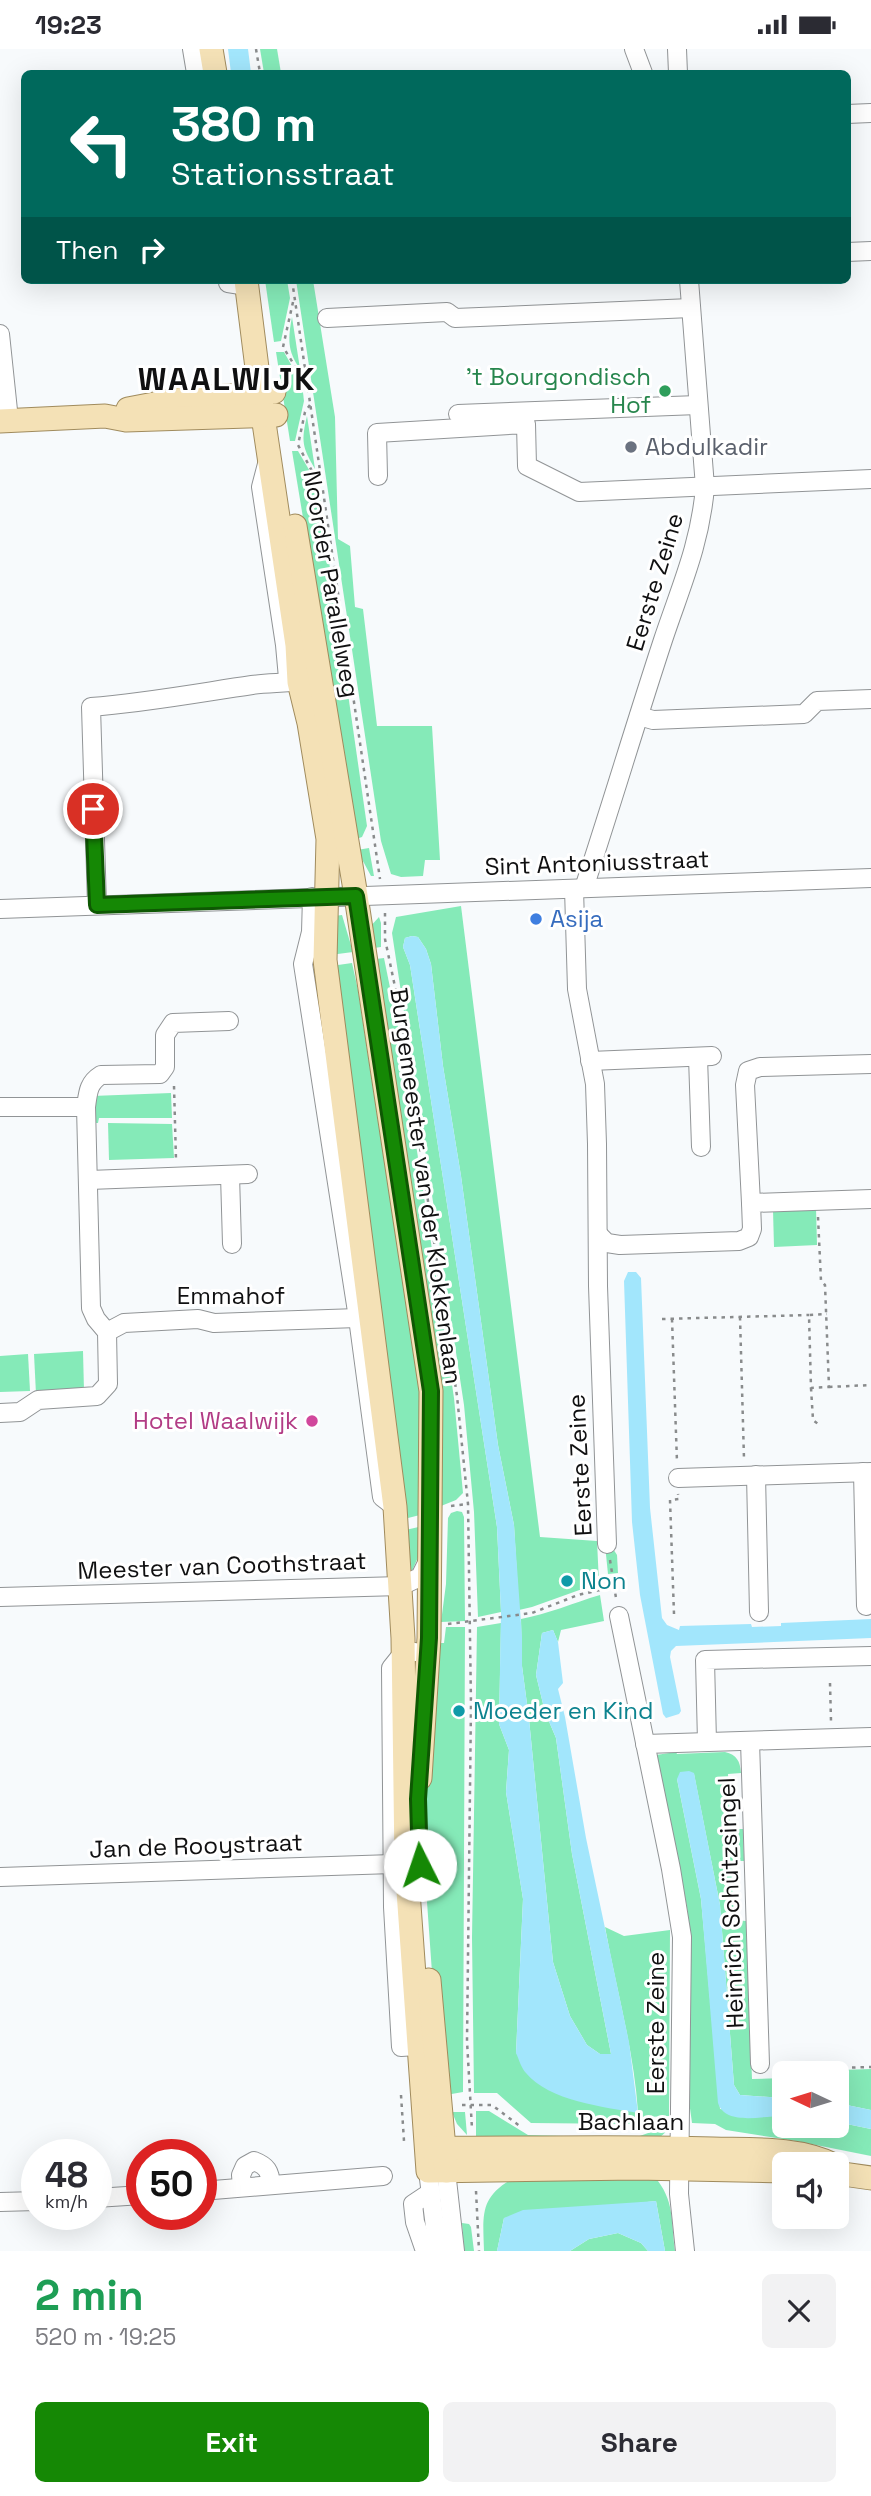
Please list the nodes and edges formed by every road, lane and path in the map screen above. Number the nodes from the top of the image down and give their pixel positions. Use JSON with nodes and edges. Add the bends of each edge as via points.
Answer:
{"nodes":[{"id":1,"x":192,"y":49,"type":"edge"},
{"id":2,"x":211,"y":49,"type":"edge"},
{"id":3,"x":257,"y":49,"type":"edge"},
{"id":4,"x":634,"y":49,"type":"edge"},
{"id":5,"x":677,"y":49,"type":"edge"},
{"id":6,"x":196,"y":70,"type":"edge"},
{"id":7,"x":214,"y":70,"type":"edge"},
{"id":8,"x":260,"y":70,"type":"edge"},
{"id":9,"x":642,"y":70,"type":"edge"},
{"id":10,"x":678,"y":70,"type":"edge"},
{"id":11,"x":871,"y":113,"type":"edge"},
{"id":12,"x":851,"y":114,"type":"edge"},
{"id":13,"x":871,"y":251,"type":"edge"},
{"id":14,"x":851,"y":252,"type":"edge"},
{"id":15,"x":246,"y":284,"type":"edge"},
{"id":16,"x":292,"y":284,"type":"edge"},
{"id":17,"x":689,"y":284,"type":"edge"},
{"id":18,"x":294,"y":297,"type":"junction"},
{"id":19,"x":691,"y":308,"type":"junction"},
{"id":20,"x":327,"y":318,"type":"dead end"},
{"id":21,"x":0,"y":334,"type":"edge"},
{"id":22,"x":307,"y":385,"type":"junction"},
{"id":23,"x":269,"y":404,"type":"junction"},
{"id":24,"x":310,"y":405,"type":"junction"},
{"id":25,"x":698,"y":405,"type":"junction"},
{"id":26,"x":458,"y":414,"type":"dead end"},
{"id":27,"x":5,"y":420,"type":"edge"},
{"id":28,"x":378,"y":476,"type":"dead end"},
{"id":29,"x":321,"y":478,"type":"junction"},
{"id":30,"x":871,"y":479,"type":"edge"},
{"id":31,"x":705,"y":487,"type":"junction"},
{"id":32,"x":321,"y":676,"type":"junction"},
{"id":33,"x":293,"y":682,"type":"junction"},
{"id":34,"x":871,"y":699,"type":"edge"},
{"id":35,"x":639,"y":716,"type":"junction"},
{"id":36,"x":871,"y":879,"type":"edge"},
{"id":37,"x":579,"y":889,"type":"junction"},
{"id":38,"x":356,"y":896,"type":"junction"},
{"id":39,"x":382,"y":896,"type":"junction"},
{"id":40,"x":319,"y":897,"type":"junction"},
{"id":41,"x":97,"y":905,"type":"junction"},
{"id":42,"x":0,"y":909,"type":"edge"},
{"id":43,"x":229,"y":1021,"type":"dead end"},
{"id":44,"x":590,"y":1061,"type":"junction"},
{"id":45,"x":871,"y":1064,"type":"edge"},
{"id":46,"x":165,"y":1067,"type":"junction"},
{"id":47,"x":0,"y":1107,"type":"edge"},
{"id":48,"x":86,"y":1107,"type":"junction"},
{"id":49,"x":701,"y":1147,"type":"dead end"},
{"id":50,"x":176,"y":1177,"type":"junction"},
{"id":51,"x":89,"y":1180,"type":"junction"},
{"id":52,"x":871,"y":1199,"type":"edge"},
{"id":53,"x":818,"y":1201,"type":"junction"},
{"id":54,"x":751,"y":1203,"type":"junction"},
{"id":55,"x":598,"y":1235,"type":"junction"},
{"id":56,"x":232,"y":1244,"type":"dead end"},
{"id":57,"x":827,"y":1314,"type":"junction"},
{"id":58,"x":809,"y":1315,"type":"junction"},
{"id":59,"x":740,"y":1317,"type":"junction"},
{"id":60,"x":358,"y":1318,"type":"junction"},
{"id":61,"x":662,"y":1319,"type":"dead end"},
{"id":62,"x":107,"y":1332,"type":"junction"},
{"id":63,"x":871,"y":1385,"type":"edge"},
{"id":64,"x":829,"y":1387,"type":"junction"},
{"id":65,"x":811,"y":1388,"type":"junction"},
{"id":66,"x":0,"y":1413,"type":"edge"},
{"id":67,"x":818,"y":1424,"type":"dead end"},
{"id":68,"x":867,"y":1472,"type":"edge"},
{"id":69,"x":750,"y":1476,"type":"junction"},
{"id":70,"x":678,"y":1478,"type":"dead end"},
{"id":71,"x":468,"y":1504,"type":"dead end"},
{"id":72,"x":395,"y":1507,"type":"junction"},
{"id":73,"x":447,"y":1508,"type":"dead end"},
{"id":74,"x":607,"y":1544,"type":"joint"},
{"id":75,"x":431,"y":1555,"type":"junction"},
{"id":76,"x":401,"y":1586,"type":"junction"},
{"id":77,"x":614,"y":1587,"type":"junction"},
{"id":78,"x":0,"y":1597,"type":"edge"},
{"id":79,"x":866,"y":1606,"type":"dead end"},
{"id":80,"x":759,"y":1612,"type":"dead end"},
{"id":81,"x":619,"y":1615,"type":"joint"},
{"id":82,"x":437,"y":1625,"type":"dead end"},
{"id":83,"x":409,"y":1653,"type":"junction"},
{"id":84,"x":871,"y":1656,"type":"edge"},
{"id":85,"x":830,"y":1683,"type":"dead end"},
{"id":86,"x":871,"y":1737,"type":"edge"},
{"id":87,"x":832,"y":1738,"type":"junction"},
{"id":88,"x":750,"y":1741,"type":"junction"},
{"id":89,"x":707,"y":1742,"type":"junction"},
{"id":90,"x":645,"y":1744,"type":"junction"},
{"id":91,"x":419,"y":1778,"type":"junction"},
{"id":92,"x":393,"y":1864,"type":"junction"},
{"id":93,"x":0,"y":1877,"type":"edge"},
{"id":94,"x":426,"y":2046,"type":"junction"},
{"id":95,"x":761,"y":2064,"type":"dead end"},
{"id":96,"x":871,"y":2067,"type":"edge"},
{"id":97,"x":849,"y":2068,"type":"edge"},
{"id":98,"x":470,"y":2105,"type":"dead end"},
{"id":99,"x":525,"y":2130,"type":"dead end"},
{"id":100,"x":779,"y":2152,"type":"edge"},
{"id":101,"x":679,"y":2159,"type":"junction"},
{"id":102,"x":435,"y":2166,"type":"junction"},
{"id":103,"x":772,"y":2170,"type":"edge"},
{"id":104,"x":383,"y":2176,"type":"dead end"},
{"id":105,"x":271,"y":2185,"type":"junction"},
{"id":106,"x":242,"y":2187,"type":"junction"},
{"id":107,"x":217,"y":2189,"type":"edge"},
{"id":108,"x":21,"y":2201,"type":"edge"},
{"id":109,"x":0,"y":2202,"type":"edge"},
{"id":110,"x":425,"y":2251,"type":"edge"},
{"id":111,"x":438,"y":2251,"type":"edge"},
{"id":112,"x":455,"y":2251,"type":"edge"},
{"id":113,"x":684,"y":2251,"type":"edge"}],
"edges":[{"from":1,"to":6,"type":"street"},
{"from":2,"to":7,"type":"main road"},
{"from":3,"to":8,"type":"path"},
{"from":4,"to":9,"type":"street"},
{"from":5,"to":10,"type":"street"},
{"from":11,"to":12,"type":"street"},
{"from":13,"to":14,"type":"street"},
{"from":15,"to":23,"type":"main road","name":"Noorder Parallelweg"},
{"from":16,"to":18,"type":"path"},
{"from":17,"to":19,"type":"street","name":"Eerste Zeine"},
{"from":18,"to":22,"type":"path"},
{"from":18,"to":22,"type":"path","via":[[284,347]]},
{"from":19,"to":20,"type":"street","via":[[455,318],[447,311]]},
{"from":19,"to":25,"type":"street","name":"Eerste Zeine"},
{"from":21,"to":27,"type":"street"},
{"from":22,"to":24,"type":"path"},
{"from":23,"to":27,"type":"main road","via":[[175,400],[105,416]]},
{"from":23,"to":32,"type":"main road","name":"Noorder Parallelweg","via":[[281,448]]},
{"from":23,"to":33,"type":"main road","name":"Noorder Parallelweg","via":[[269,456],[297,645]]},
{"from":24,"to":29,"type":"path"},
{"from":24,"to":29,"type":"path","via":[[298,445],[313,473]]},
{"from":25,"to":26,"type":"street"},
{"from":25,"to":31,"type":"street","name":"Eerste Zeine"},
{"from":28,"to":31,"type":"street","via":[[377,433],[526,424],[527,466],[579,492]]},
{"from":29,"to":39,"type":"path"},
{"from":30,"to":31,"type":"street"},
{"from":31,"to":35,"type":"street","name":"Eerste Zeine","via":[[693,555]]},
{"from":32,"to":33,"type":"street"},
{"from":32,"to":38,"type":"main road","name":"Noorder Parallelweg"},
{"from":33,"to":40,"type":"main road","name":"Noorder Parallelweg","via":[[309,723],[328,839]]},
{"from":33,"to":41,"type":"street","via":[[90,707]]},
{"from":34,"to":35,"type":"street","via":[[817,701],[804,714],[653,720]]},
{"from":35,"to":37,"type":"street","name":"Eerste Zeine"},
{"from":36,"to":37,"type":"street","name":"Sint Antoniusstraat"},
{"from":37,"to":39,"type":"street","name":"Sint Antoniusstraat"},
{"from":37,"to":44,"type":"street","name":"Eerste Zeine","via":[[577,989]]},
{"from":38,"to":39,"type":"street","name":"Sint Antoniusstraat"},
{"from":38,"to":40,"type":"street","name":"Sint Antoniusstraat"},
{"from":38,"to":75,"type":"main road","name":"Burgemeester van der Klokkenlaan","via":[[431,1391]]},
{"from":40,"to":41,"type":"street","name":"Sint Antoniusstraat"},
{"from":40,"to":60,"type":"street","name":"Burgemeester van der Klokkenlaan","via":[[303,964]]},
{"from":40,"to":72,"type":"main road","name":"Burgemeester van der Klokkenlaan"},
{"from":41,"to":42,"type":"street","name":"Sint Antoniusstraat"},
{"from":43,"to":46,"type":"street","via":[[173,1023],[164,1035]]},
{"from":44,"to":49,"type":"street","via":[[705,1057]]},
{"from":44,"to":55,"type":"street","name":"Eerste Zeine","via":[[595,1084]]},
{"from":45,"to":54,"type":"street","via":[[748,1071]]},
{"from":46,"to":48,"type":"street","via":[[160,1074],[101,1075],[89,1088]]},
{"from":46,"to":50,"type":"path","via":[[174,1075]]},
{"from":47,"to":48,"type":"street"},
{"from":48,"to":51,"type":"street"},
{"from":50,"to":51,"type":"street"},
{"from":50,"to":56,"type":"street","via":[[239,1174]]},
{"from":51,"to":62,"type":"street","via":[[91,1308]]},
{"from":52,"to":53,"type":"street"},
{"from":53,"to":54,"type":"street"},
{"from":53,"to":57,"type":"path"},
{"from":54,"to":55,"type":"street","via":[[750,1237],[739,1241],[620,1245],[607,1243]]},
{"from":55,"to":74,"type":"street","name":"Eerste Zeine"},
{"from":57,"to":58,"type":"path"},
{"from":57,"to":64,"type":"path"},
{"from":58,"to":59,"type":"path"},
{"from":58,"to":65,"type":"path"},
{"from":59,"to":61,"type":"path"},
{"from":59,"to":69,"type":"path"},
{"from":60,"to":62,"type":"street","name":"Emmahof","via":[[124,1323]]},
{"from":60,"to":72,"type":"street","name":"Burgemeester van der Klokkenlaan","via":[[382,1497]]},
{"from":62,"to":66,"type":"street","via":[[108,1384],[97,1396],[38,1400],[20,1412]]},
{"from":63,"to":64,"type":"path"},
{"from":64,"to":65,"type":"path"},
{"from":65,"to":67,"type":"path","via":[[813,1420]]},
{"from":68,"to":69,"type":"street"},
{"from":68,"to":79,"type":"street"},
{"from":69,"to":70,"type":"street"},
{"from":69,"to":80,"type":"street"},
{"from":71,"to":73,"type":"path"},
{"from":72,"to":76,"type":"main road","name":"Burgemeester van der Klokkenlaan"},
{"from":74,"to":77,"type":"path","name":"Eerste Zeine"},
{"from":75,"to":76,"type":"street","name":"Meester van Coothstraat","via":[[420,1577]]},
{"from":75,"to":91,"type":"main road","name":"Burgemeester van der Klokkenlaan"},
{"from":76,"to":78,"type":"street","name":"Meester van Coothstraat"},
{"from":76,"to":83,"type":"main road","name":"Burgemeester van der Klokkenlaan"},
{"from":77,"to":81,"type":"path","name":"Eerste Zeine"},
{"from":77,"to":82,"type":"path","via":[[532,1613]]},
{"from":81,"to":90,"type":"street","name":"Eerste Zeine"},
{"from":83,"to":91,"type":"main road","name":"Burgemeester van der Klokkenlaan"},
{"from":83,"to":92,"type":"street","name":"Burgemeester van der Klokkenlaan","via":[[391,1668]]},
{"from":83,"to":94,"type":"main road","name":"Burgemeester van der Klokkenlaan","via":[[406,1863]]},
{"from":84,"to":89,"type":"street","via":[[705,1660]]},
{"from":85,"to":87,"type":"path"},
{"from":86,"to":87,"type":"street"},
{"from":87,"to":88,"type":"street"},
{"from":88,"to":89,"type":"street"},
{"from":88,"to":95,"type":"street","name":"Heinrich Schützsingel"},
{"from":89,"to":90,"type":"street"},
{"from":90,"to":101,"type":"street","name":"Eerste Zeine","via":[[681,1937]]},
{"from":91,"to":94,"type":"main road","name":"Burgemeester van der Klokkenlaan"},
{"from":92,"to":93,"type":"street","name":"Jan de Rooystraat"},
{"from":92,"to":94,"type":"street","name":"Burgemeester van der Klokkenlaan","via":[[401,2047]]},
{"from":94,"to":102,"type":"main road","name":"Burgemeester van der Klokkenlaan"},
{"from":96,"to":97,"type":"path"},
{"from":98,"to":99,"type":"path","via":[[492,2105]]},
{"from":100,"to":101,"type":"main road","name":"Bachlaan"},
{"from":101,"to":102,"type":"main road","name":"Bachlaan"},
{"from":101,"to":103,"type":"main road","name":"Bachlaan"},
{"from":101,"to":113,"type":"street","name":"Eerste Zeine"},
{"from":102,"to":110,"type":"street","via":[[413,2204]]},
{"from":102,"to":111,"type":"street","name":"Burgemeester van der Klokkenlaan"},
{"from":102,"to":112,"type":"street","name":"Burgemeester van der Klokkenlaan"},
{"from":104,"to":105,"type":"street"},
{"from":105,"to":106,"type":"street"},
{"from":105,"to":106,"type":"street","via":[[270,2172],[254,2161],[245,2166]]},
{"from":106,"to":107,"type":"street"},
{"from":108,"to":109,"type":"street"}]}
